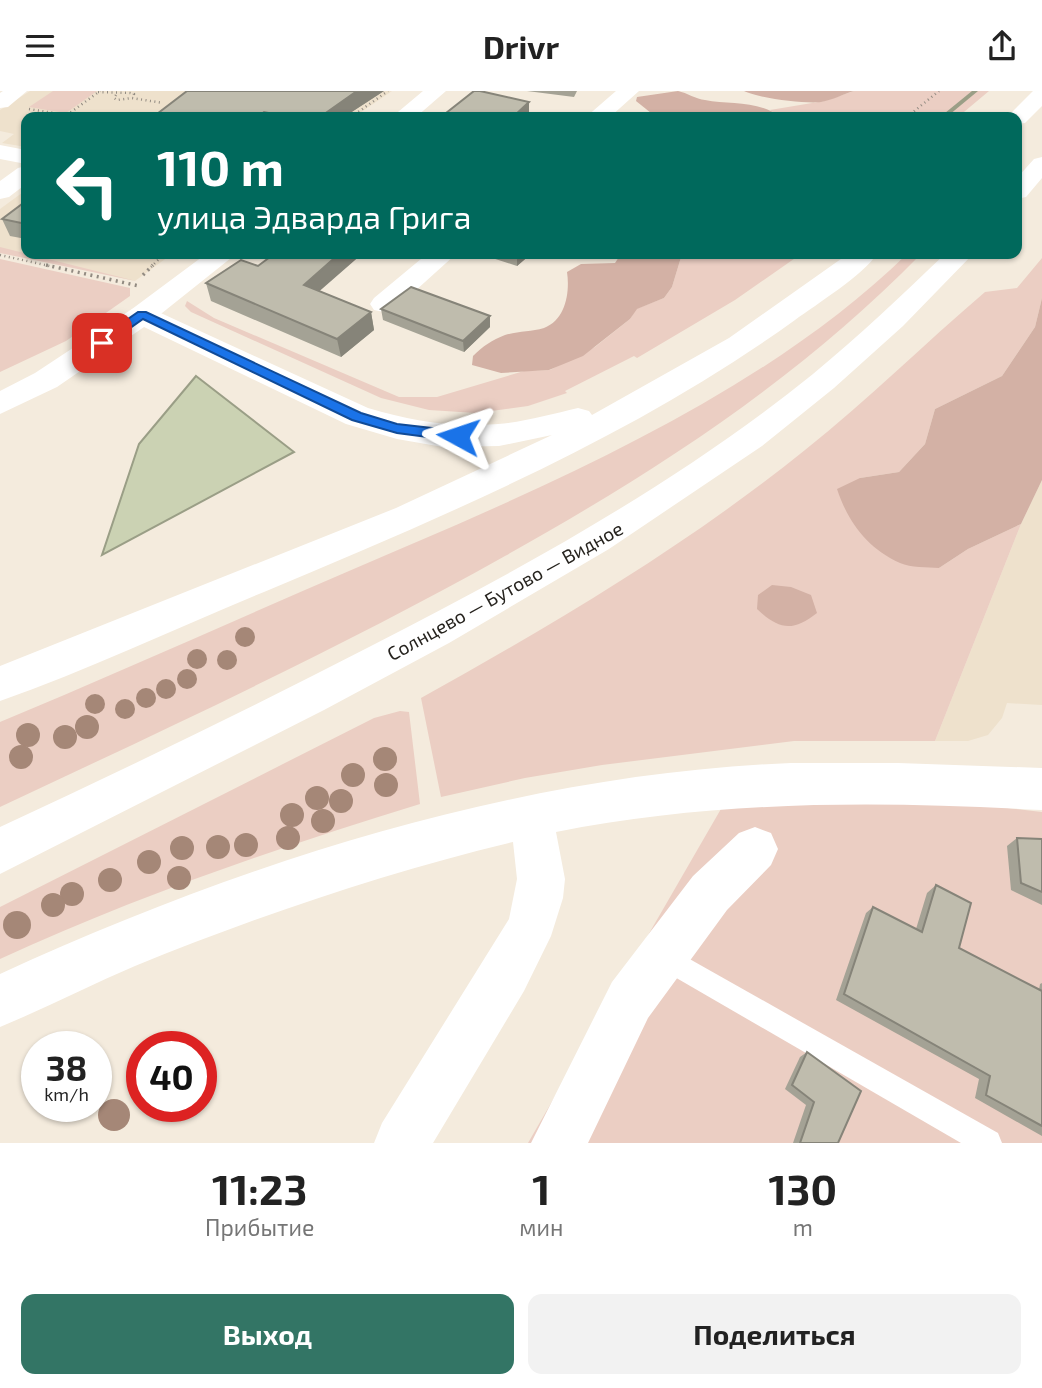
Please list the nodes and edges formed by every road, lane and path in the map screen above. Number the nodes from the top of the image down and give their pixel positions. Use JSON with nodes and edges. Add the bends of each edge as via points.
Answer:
{"nodes":[{"id":1,"x":388,"y":91,"type":"edge"},
{"id":2,"x":436,"y":91,"type":"edge"},
{"id":3,"x":629,"y":91,"type":"edge"},
{"id":4,"x":939,"y":91,"type":"edge"},
{"id":5,"x":99,"y":92,"type":"edge"},
{"id":6,"x":1042,"y":94,"type":"edge"},
{"id":7,"x":116,"y":95,"type":"junction"},
{"id":8,"x":132,"y":98,"type":"junction"},
{"id":9,"x":12,"y":100,"type":"edge"},
{"id":10,"x":163,"y":103,"type":"dead end"},
{"id":11,"x":53,"y":112,"type":"edge"},
{"id":12,"x":68,"y":112,"type":"edge"},
{"id":13,"x":358,"y":112,"type":"edge"},
{"id":14,"x":409,"y":112,"type":"edge"},
{"id":15,"x":603,"y":112,"type":"edge"},
{"id":16,"x":913,"y":112,"type":"edge"},
{"id":17,"x":1022,"y":113,"type":"edge"},
{"id":18,"x":0,"y":152,"type":"edge"},
{"id":19,"x":21,"y":156,"type":"edge"},
{"id":20,"x":1042,"y":164,"type":"edge"},
{"id":21,"x":21,"y":177,"type":"edge"},
{"id":22,"x":1022,"y":186,"type":"edge"},
{"id":23,"x":0,"y":192,"type":"edge"},
{"id":24,"x":0,"y":255,"type":"edge"},
{"id":25,"x":159,"y":259,"type":"edge"},
{"id":26,"x":214,"y":259,"type":"edge"},
{"id":27,"x":437,"y":259,"type":"edge"},
{"id":28,"x":857,"y":259,"type":"edge"},
{"id":29,"x":955,"y":259,"type":"edge"},
{"id":30,"x":143,"y":275,"type":"dead end"},
{"id":31,"x":141,"y":301,"type":"junction"},
{"id":32,"x":384,"y":304,"type":"edge"},
{"id":33,"x":677,"y":382,"type":"junction"},
{"id":34,"x":0,"y":404,"type":"edge"},
{"id":35,"x":0,"y":684,"type":"edge"},
{"id":36,"x":1042,"y":789,"type":"edge"},
{"id":37,"x":528,"y":816,"type":"junction"},
{"id":38,"x":755,"y":849,"type":"dead end"},
{"id":39,"x":0,"y":851,"type":"edge"},
{"id":40,"x":663,"y":955,"type":"junction"},
{"id":41,"x":0,"y":1001,"type":"edge"},
{"id":42,"x":402,"y":1143,"type":"edge"},
{"id":43,"x":559,"y":1143,"type":"edge"},
{"id":44,"x":988,"y":1143,"type":"edge"}],
"edges":[{"from":1,"to":13,"type":"path"},
{"from":2,"to":14,"type":"street"},
{"from":3,"to":15,"type":"street"},
{"from":4,"to":16,"type":"path"},
{"from":5,"to":7,"type":"path"},
{"from":5,"to":12,"type":"path"},
{"from":6,"to":17,"type":"street"},
{"from":7,"to":8,"type":"path","via":[[117,100]]},
{"from":7,"to":8,"type":"path","via":[[130,92]]},
{"from":8,"to":10,"type":"path"},
{"from":9,"to":11,"type":"path"},
{"from":18,"to":19,"type":"street"},
{"from":20,"to":22,"type":"street"},
{"from":21,"to":23,"type":"street"},
{"from":24,"to":31,"type":"path"},
{"from":25,"to":30,"type":"path"},
{"from":26,"to":31,"type":"street"},
{"from":27,"to":32,"type":"street"},
{"from":28,"to":33,"type":"street","via":[[771,324]]},
{"from":29,"to":39,"type":"street","name":"Солнцево — Бутово — Видное","via":[[804,399],[645,511],[439,630],[165,772]]},
{"from":31,"to":33,"type":"street","via":[[357,417],[443,436],[538,429],[626,403]]},
{"from":31,"to":34,"type":"street","via":[[46,380]]},
{"from":33,"to":35,"type":"street","via":[[421,512]]},
{"from":36,"to":37,"type":"street","via":[[946,783],[753,785]]},
{"from":37,"to":41,"type":"street","via":[[416,844],[272,890],[125,946]]},
{"from":37,"to":42,"type":"street","via":[[541,880],[529,927]]},
{"from":38,"to":40,"type":"street","via":[[710,893]]},
{"from":40,"to":43,"type":"street","via":[[630,999]]},
{"from":40,"to":44,"type":"lane"}]}
